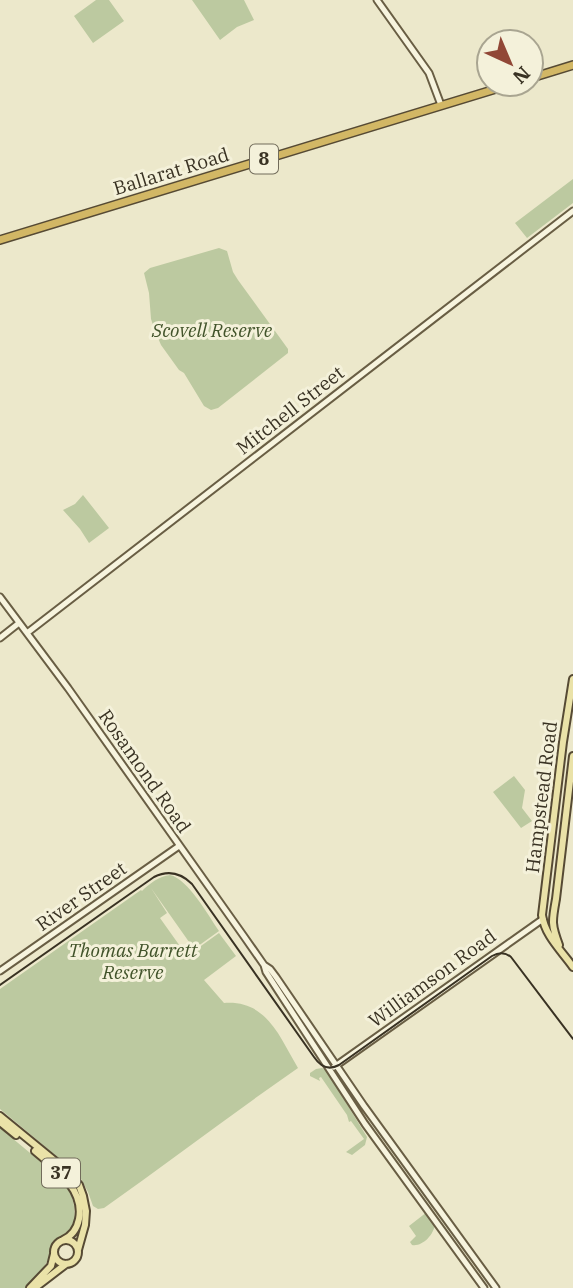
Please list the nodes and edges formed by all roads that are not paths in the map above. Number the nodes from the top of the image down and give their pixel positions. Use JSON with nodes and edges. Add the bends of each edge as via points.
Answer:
{"nodes":[{"id":1,"x":377,"y":0,"type":"edge"},
{"id":2,"x":573,"y":65,"type":"edge"},
{"id":3,"x":545,"y":74,"type":"edge"},
{"id":4,"x":475,"y":95,"type":"edge"},
{"id":5,"x":441,"y":105,"type":"junction"},
{"id":6,"x":573,"y":211,"type":"edge"},
{"id":7,"x":0,"y":240,"type":"edge"},
{"id":8,"x":0,"y":597,"type":"edge"},
{"id":9,"x":19,"y":624,"type":"junction"},
{"id":10,"x":27,"y":633,"type":"junction"},
{"id":11,"x":0,"y":638,"type":"edge"},
{"id":12,"x":573,"y":680,"type":"edge"},
{"id":13,"x":573,"y":756,"type":"edge"},
{"id":14,"x":179,"y":846,"type":"junction"},
{"id":15,"x":552,"y":912,"type":"junction"},
{"id":16,"x":542,"y":919,"type":"junction"},
{"id":17,"x":561,"y":950,"type":"junction"},
{"id":18,"x":264,"y":965,"type":"junction"},
{"id":19,"x":573,"y":967,"type":"edge"},
{"id":20,"x":0,"y":971,"type":"edge"},
{"id":21,"x":330,"y":1055,"type":"junction"},
{"id":22,"x":323,"y":1059,"type":"junction"},
{"id":23,"x":337,"y":1065,"type":"junction"},
{"id":24,"x":330,"y":1070,"type":"junction"},
{"id":25,"x":0,"y":1116,"type":"edge"},
{"id":26,"x":0,"y":1122,"type":"edge"},
{"id":27,"x":452,"y":1228,"type":"junction"},
{"id":28,"x":445,"y":1234,"type":"junction"},
{"id":29,"x":63,"y":1240,"type":"junction"},
{"id":30,"x":78,"y":1250,"type":"junction"},
{"id":31,"x":54,"y":1253,"type":"junction"},
{"id":32,"x":67,"y":1264,"type":"junction"},
{"id":33,"x":32,"y":1288,"type":"edge"},
{"id":34,"x":484,"y":1288,"type":"edge"},
{"id":35,"x":496,"y":1288,"type":"edge"}],
"edges":[{"from":1,"to":5,"type":"street","via":[[429,73]]},
{"from":2,"to":3,"type":"highway"},
{"from":4,"to":5,"type":"highway","name":"Ballarat Road","number":"8"},
{"from":5,"to":7,"type":"highway","name":"Ballarat Road","number":"8"},
{"from":6,"to":10,"type":"street","name":"Mitchell Street"},
{"from":8,"to":9,"type":"street","name":"Rosamond Road"},
{"from":9,"to":10,"type":"street","name":"Rosamond Road"},
{"from":9,"to":11,"type":"street"},
{"from":10,"to":14,"type":"street","name":"Rosamond Road"},
{"from":12,"to":16,"type":"main road","name":"Hampstead Road"},
{"from":13,"to":15,"type":"main road","name":"Hampstead Road"},
{"from":14,"to":18,"type":"street","name":"Rosamond Road"},
{"from":14,"to":20,"type":"street","name":"River Street"},
{"from":15,"to":16,"type":"main road","name":"Williamson Road"},
{"from":15,"to":17,"type":"main road"},
{"from":16,"to":17,"type":"main road"},
{"from":16,"to":23,"type":"street","name":"Williamson Road"},
{"from":17,"to":19,"type":"main road"},
{"from":18,"to":21,"type":"street","name":"Rosamond Road"},
{"from":18,"to":22,"type":"street","name":"Rosamond Road"},
{"from":21,"to":22,"type":"street"},
{"from":21,"to":23,"type":"street","name":"Rosamond Road"},
{"from":22,"to":24,"type":"street","name":"Rosamond Road"},
{"from":23,"to":24,"type":"street","name":"Williamson Road"},
{"from":23,"to":27,"type":"street","name":"Rosamond Road"},
{"from":24,"to":28,"type":"street","name":"Rosamond Road"},
{"from":25,"to":30,"type":"main road","number":"37","via":[[79,1185],[86,1211]]},
{"from":26,"to":29,"type":"main road","number":"37","via":[[74,1190],[79,1220],[74,1232]]},
{"from":27,"to":28,"type":"street"},
{"from":27,"to":35,"type":"street","name":"Rosamond Road"},
{"from":28,"to":34,"type":"street","name":"Rosamond Road"},
{"from":29,"to":30,"type":"main road","via":[[73,1242]]},
{"from":29,"to":31,"type":"main road","number":"37"},
{"from":30,"to":32,"type":"main road","number":"37","via":[[74,1261]]},
{"from":31,"to":32,"type":"main road","via":[[58,1261]]},
{"from":31,"to":33,"type":"main road","number":"37","via":[[52,1264]]},
{"from":32,"to":33,"type":"main road","number":"37"}]}
